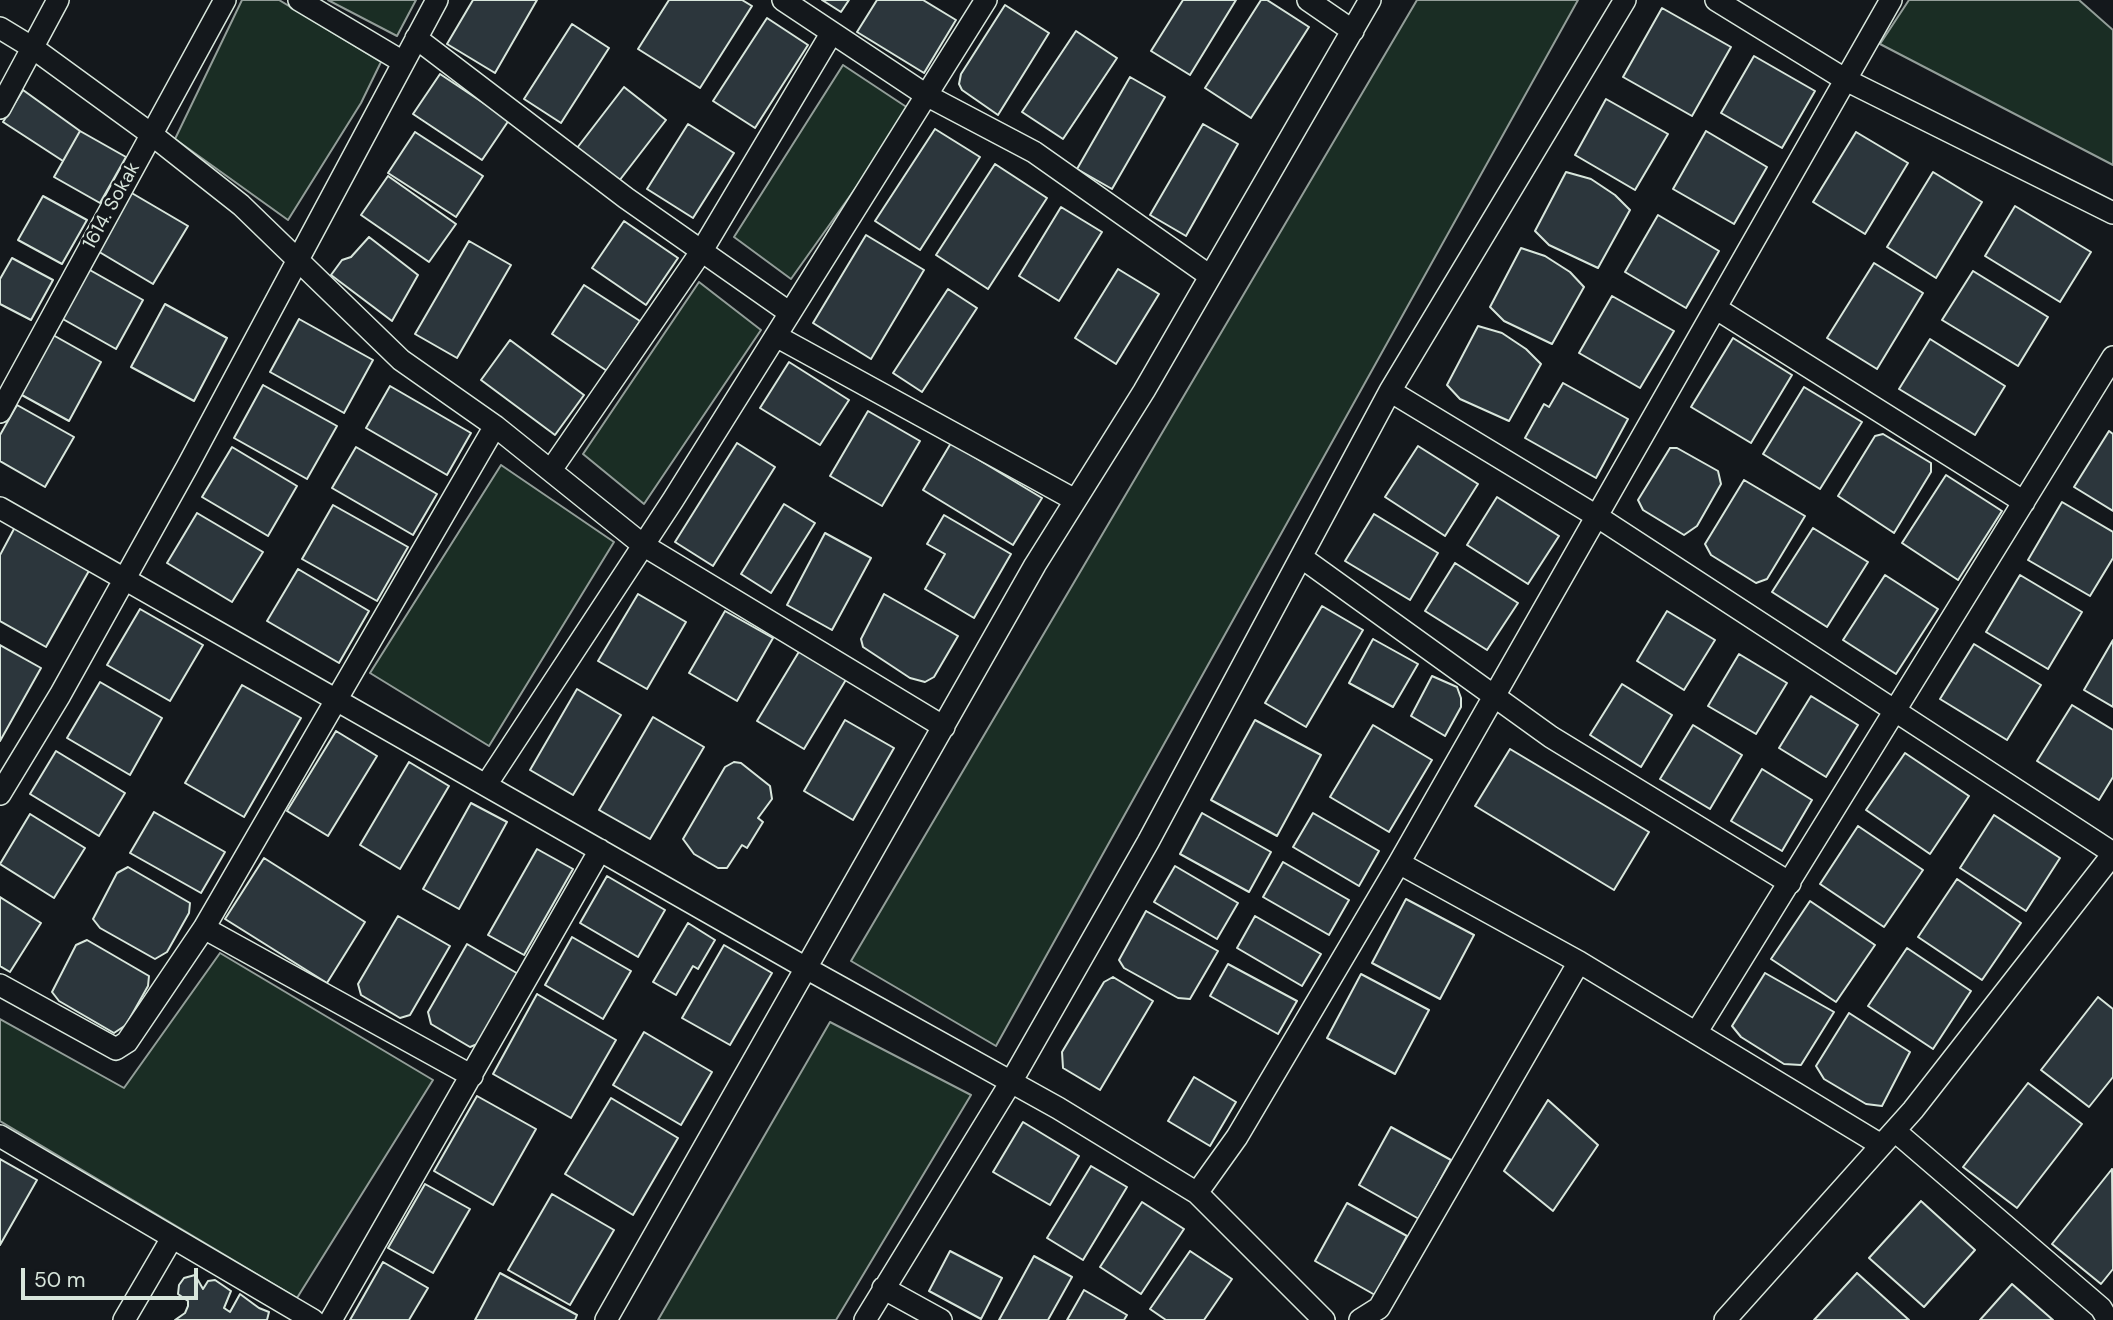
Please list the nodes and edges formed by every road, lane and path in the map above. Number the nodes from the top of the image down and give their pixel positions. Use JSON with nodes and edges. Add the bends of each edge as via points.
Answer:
{"nodes":[{"id":1,"x":58,"y":0,"type":"edge"},
{"id":2,"x":225,"y":0,"type":"edge"},
{"id":3,"x":299,"y":0,"type":"edge"},
{"id":4,"x":437,"y":0,"type":"edge"},
{"id":5,"x":783,"y":0,"type":"edge"},
{"id":6,"x":986,"y":0,"type":"edge"},
{"id":7,"x":1308,"y":0,"type":"edge"},
{"id":8,"x":1370,"y":0,"type":"edge"},
{"id":9,"x":1625,"y":0,"type":"edge"},
{"id":10,"x":1716,"y":0,"type":"edge"},
{"id":11,"x":1891,"y":0,"type":"edge"},
{"id":12,"x":0,"y":28,"type":"edge"},
{"id":13,"x":1353,"y":31,"type":"junction"},
{"id":14,"x":831,"y":34,"type":"junction"},
{"id":15,"x":416,"y":38,"type":"junction"},
{"id":16,"x":33,"y":48,"type":"junction"},
{"id":17,"x":403,"y":62,"type":"junction"},
{"id":18,"x":1846,"y":80,"type":"junction"},
{"id":19,"x":926,"y":95,"type":"junction"},
{"id":20,"x":0,"y":108,"type":"edge"},
{"id":21,"x":151,"y":134,"type":"junction"},
{"id":22,"x":2113,"y":213,"type":"edge"},
{"id":23,"x":701,"y":252,"type":"junction"},
{"id":24,"x":299,"y":259,"type":"junction"},
{"id":25,"x":1210,"y":276,"type":"junction"},
{"id":26,"x":1717,"y":309,"type":"junction"},
{"id":27,"x":790,"y":313,"type":"junction"},
{"id":28,"x":776,"y":337,"type":"junction"},
{"id":29,"x":2113,"y":357,"type":"edge"},
{"id":30,"x":1390,"y":391,"type":"junction"},
{"id":31,"x":0,"y":412,"type":"edge"},
{"id":32,"x":495,"y":426,"type":"junction"},
{"id":33,"x":551,"y":470,"type":"junction"},
{"id":34,"x":1075,"y":500,"type":"junction"},
{"id":35,"x":2024,"y":502,"type":"junction"},
{"id":36,"x":0,"y":508,"type":"edge"},
{"id":37,"x":1598,"y":517,"type":"junction"},
{"id":38,"x":643,"y":545,"type":"junction"},
{"id":39,"x":1301,"y":557,"type":"junction"},
{"id":40,"x":125,"y":578,"type":"junction"},
{"id":41,"x":1492,"y":697,"type":"junction"},
{"id":42,"x":337,"y":699,"type":"junction"},
{"id":43,"x":1895,"y":709,"type":"junction"},
{"id":44,"x":944,"y":727,"type":"junction"},
{"id":45,"x":486,"y":785,"type":"junction"},
{"id":46,"x":0,"y":794,"type":"edge"},
{"id":47,"x":600,"y":850,"type":"junction"},
{"id":48,"x":2113,"y":853,"type":"edge"},
{"id":49,"x":1399,"y":863,"type":"junction"},
{"id":50,"x":1790,"y":883,"type":"junction"},
{"id":51,"x":204,"y":928,"type":"junction"},
{"id":52,"x":1578,"y":962,"type":"junction"},
{"id":53,"x":806,"y":968,"type":"junction"},
{"id":54,"x":0,"y":985,"type":"edge"},
{"id":55,"x":1696,"y":1033,"type":"junction"},
{"id":56,"x":472,"y":1076,"type":"junction"},
{"id":57,"x":1011,"y":1082,"type":"junction"},
{"id":58,"x":0,"y":1136,"type":"edge"},
{"id":59,"x":1888,"y":1138,"type":"junction"},
{"id":60,"x":1197,"y":1193,"type":"junction"},
{"id":61,"x":172,"y":1238,"type":"junction"},
{"id":62,"x":883,"y":1288,"type":"junction"},
{"id":63,"x":124,"y":1320,"type":"edge"},
{"id":64,"x":313,"y":1320,"type":"edge"},
{"id":65,"x":331,"y":1320,"type":"edge"},
{"id":66,"x":606,"y":1320,"type":"edge"},
{"id":67,"x":864,"y":1320,"type":"edge"},
{"id":68,"x":941,"y":1320,"type":"edge"},
{"id":69,"x":1324,"y":1320,"type":"edge"},
{"id":70,"x":1360,"y":1320,"type":"edge"},
{"id":71,"x":1725,"y":1320,"type":"edge"},
{"id":72,"x":2108,"y":1320,"type":"edge"}],
"edges":[{"from":1,"to":16,"type":"street"},
{"from":2,"to":21,"type":"street","name":"1614. Sokak"},
{"from":3,"to":17,"type":"street"},
{"from":4,"to":15,"type":"street"},
{"from":5,"to":14,"type":"street"},
{"from":6,"to":19,"type":"street"},
{"from":7,"to":13,"type":"street"},
{"from":8,"to":13,"type":"street"},
{"from":9,"to":30,"type":"street"},
{"from":10,"to":18,"type":"street"},
{"from":11,"to":18,"type":"street"},
{"from":12,"to":16,"type":"street"},
{"from":13,"to":25,"type":"street"},
{"from":14,"to":19,"type":"street"},
{"from":14,"to":23,"type":"street"},
{"from":15,"to":17,"type":"street"},
{"from":15,"to":23,"type":"street"},
{"from":16,"to":20,"type":"street"},
{"from":16,"to":21,"type":"street"},
{"from":17,"to":24,"type":"street"},
{"from":18,"to":22,"type":"street"},
{"from":18,"to":26,"type":"street"},
{"from":19,"to":25,"type":"street","via":[[1034,152]]},
{"from":19,"to":27,"type":"street"},
{"from":21,"to":24,"type":"street","via":[[241,205]]},
{"from":21,"to":31,"type":"street","name":"1614. Sokak"},
{"from":23,"to":27,"type":"street"},
{"from":23,"to":33,"type":"street"},
{"from":24,"to":32,"type":"street","via":[[401,360]]},
{"from":24,"to":40,"type":"street"},
{"from":25,"to":34,"type":"street"},
{"from":26,"to":35,"type":"street"},
{"from":26,"to":37,"type":"street"},
{"from":27,"to":28,"type":"street"},
{"from":28,"to":34,"type":"street"},
{"from":28,"to":38,"type":"street"},
{"from":29,"to":35,"type":"street"},
{"from":30,"to":37,"type":"street"},
{"from":30,"to":39,"type":"street"},
{"from":32,"to":33,"type":"street"},
{"from":32,"to":42,"type":"street"},
{"from":33,"to":38,"type":"street"},
{"from":34,"to":44,"type":"street"},
{"from":35,"to":43,"type":"street"},
{"from":36,"to":40,"type":"street"},
{"from":37,"to":41,"type":"street"},
{"from":37,"to":43,"type":"street"},
{"from":38,"to":44,"type":"street"},
{"from":38,"to":45,"type":"street"},
{"from":39,"to":41,"type":"street"},
{"from":39,"to":57,"type":"street","via":[[1148,842]]},
{"from":40,"to":42,"type":"street"},
{"from":40,"to":46,"type":"street"},
{"from":41,"to":49,"type":"street"},
{"from":41,"to":50,"type":"street"},
{"from":42,"to":45,"type":"street"},
{"from":42,"to":51,"type":"street"},
{"from":43,"to":48,"type":"street"},
{"from":43,"to":50,"type":"street"},
{"from":44,"to":53,"type":"street"},
{"from":45,"to":47,"type":"street"},
{"from":47,"to":53,"type":"street"},
{"from":47,"to":56,"type":"street"},
{"from":48,"to":59,"type":"street"},
{"from":49,"to":52,"type":"street"},
{"from":49,"to":60,"type":"street","via":[[1237,1138]]},
{"from":50,"to":55,"type":"street"},
{"from":51,"to":54,"type":"street","via":[[127,1042],[116,1049]]},
{"from":51,"to":56,"type":"street"},
{"from":52,"to":55,"type":"street"},
{"from":52,"to":70,"type":"street","via":[[1379,1308]]},
{"from":53,"to":57,"type":"street"},
{"from":53,"to":66,"type":"street"},
{"from":55,"to":59,"type":"street"},
{"from":56,"to":65,"type":"street"},
{"from":57,"to":60,"type":"street"},
{"from":57,"to":62,"type":"street"},
{"from":58,"to":61,"type":"street"},
{"from":59,"to":71,"type":"street"},
{"from":59,"to":72,"type":"street","via":[[2101,1308]]},
{"from":60,"to":69,"type":"street"},
{"from":61,"to":63,"type":"street"},
{"from":61,"to":64,"type":"street"},
{"from":62,"to":67,"type":"street"},
{"from":62,"to":68,"type":"street"}]}
